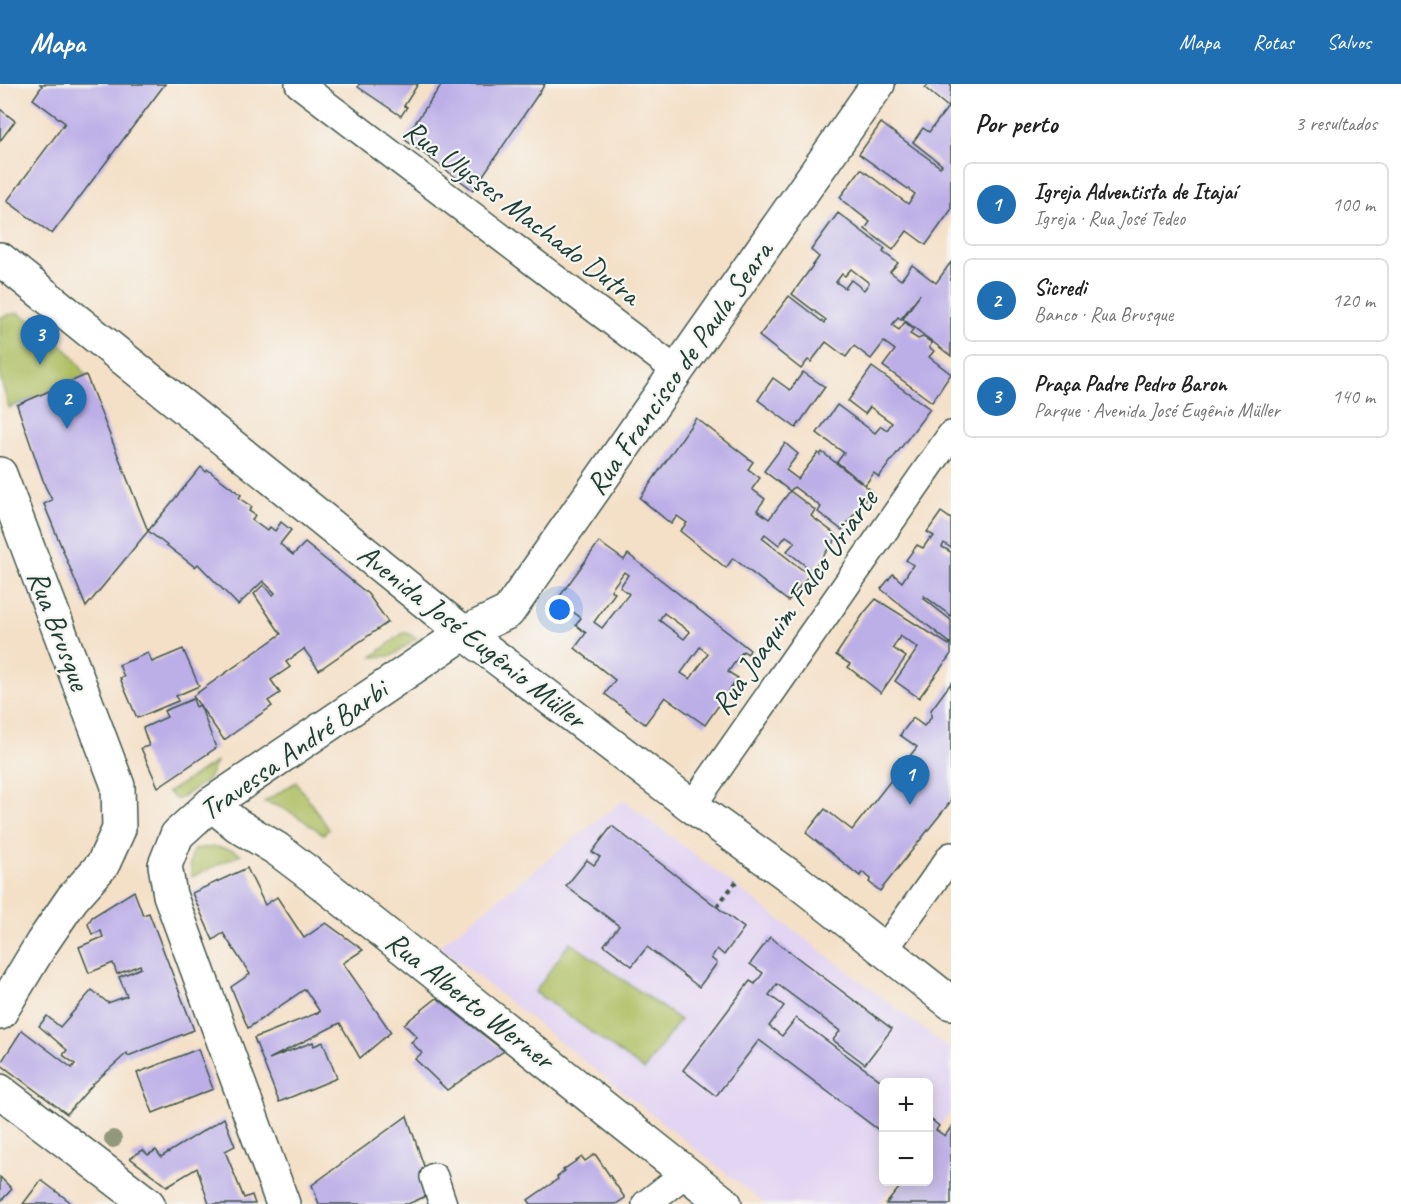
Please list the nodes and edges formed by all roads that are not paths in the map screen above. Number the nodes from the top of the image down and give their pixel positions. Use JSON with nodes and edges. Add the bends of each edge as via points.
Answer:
{"nodes":[{"id":1,"x":298,"y":84,"type":"edge"},
{"id":2,"x":878,"y":84,"type":"edge"},
{"id":3,"x":0,"y":259,"type":"edge"},
{"id":4,"x":33,"y":285,"type":"junction"},
{"id":5,"x":0,"y":291,"type":"edge"},
{"id":6,"x":677,"y":371,"type":"junction"},
{"id":7,"x":951,"y":435,"type":"edge"},
{"id":8,"x":0,"y":474,"type":"edge"},
{"id":9,"x":464,"y":633,"type":"junction"},
{"id":10,"x":211,"y":804,"type":"junction"},
{"id":11,"x":692,"y":806,"type":"junction"},
{"id":12,"x":951,"y":856,"type":"edge"},
{"id":13,"x":885,"y":950,"type":"junction"},
{"id":14,"x":951,"y":1004,"type":"edge"},
{"id":15,"x":0,"y":1013,"type":"edge"},
{"id":16,"x":0,"y":1091,"type":"edge"},
{"id":17,"x":686,"y":1173,"type":"junction"},
{"id":18,"x":434,"y":1178,"type":"dead end"},
{"id":19,"x":148,"y":1204,"type":"edge"},
{"id":20,"x":283,"y":1204,"type":"edge"},
{"id":21,"x":443,"y":1204,"type":"edge"},
{"id":22,"x":646,"y":1204,"type":"edge"},
{"id":23,"x":724,"y":1204,"type":"edge"}],
"edges":[{"from":1,"to":6,"type":"street","name":"Rua Ulysses Machado Dutra"},
{"from":2,"to":6,"type":"main road","name":"Rua Francisco de Paula Seara"},
{"from":3,"to":4,"type":"main road","name":"Avenida José Eugênio Müller"},
{"from":4,"to":5,"type":"main road"},
{"from":4,"to":9,"type":"main road","name":"Avenida José Eugênio Müller"},
{"from":6,"to":9,"type":"main road","name":"Rua Francisco de Paula Seara","via":[[508,612]]},
{"from":7,"to":11,"type":"street","name":"Rua Joaquim Falco Uriarte"},
{"from":8,"to":15,"type":"main road","name":"Rua Brusque","via":[[118,786],[119,829],[103,864],[72,899]]},
{"from":9,"to":10,"type":"main road","name":"Travessa André Barbi"},
{"from":9,"to":11,"type":"main road","name":"Avenida José Eugênio Müller"},
{"from":10,"to":17,"type":"main road","name":"Rua Alberto Werner","via":[[318,880]]},
{"from":10,"to":20,"type":"main road","name":"Travessa André Barbi","via":[[177,835],[165,864],[170,895]]},
{"from":11,"to":13,"type":"main road","name":"Avenida José Eugênio Müller"},
{"from":12,"to":13,"type":"street"},
{"from":13,"to":14,"type":"main road","name":"Avenida José Eugênio Müller"},
{"from":16,"to":19,"type":"main road"},
{"from":17,"to":22,"type":"street"},
{"from":17,"to":23,"type":"main road","name":"Rua Alberto Werner"},
{"from":18,"to":21,"type":"street"}]}
